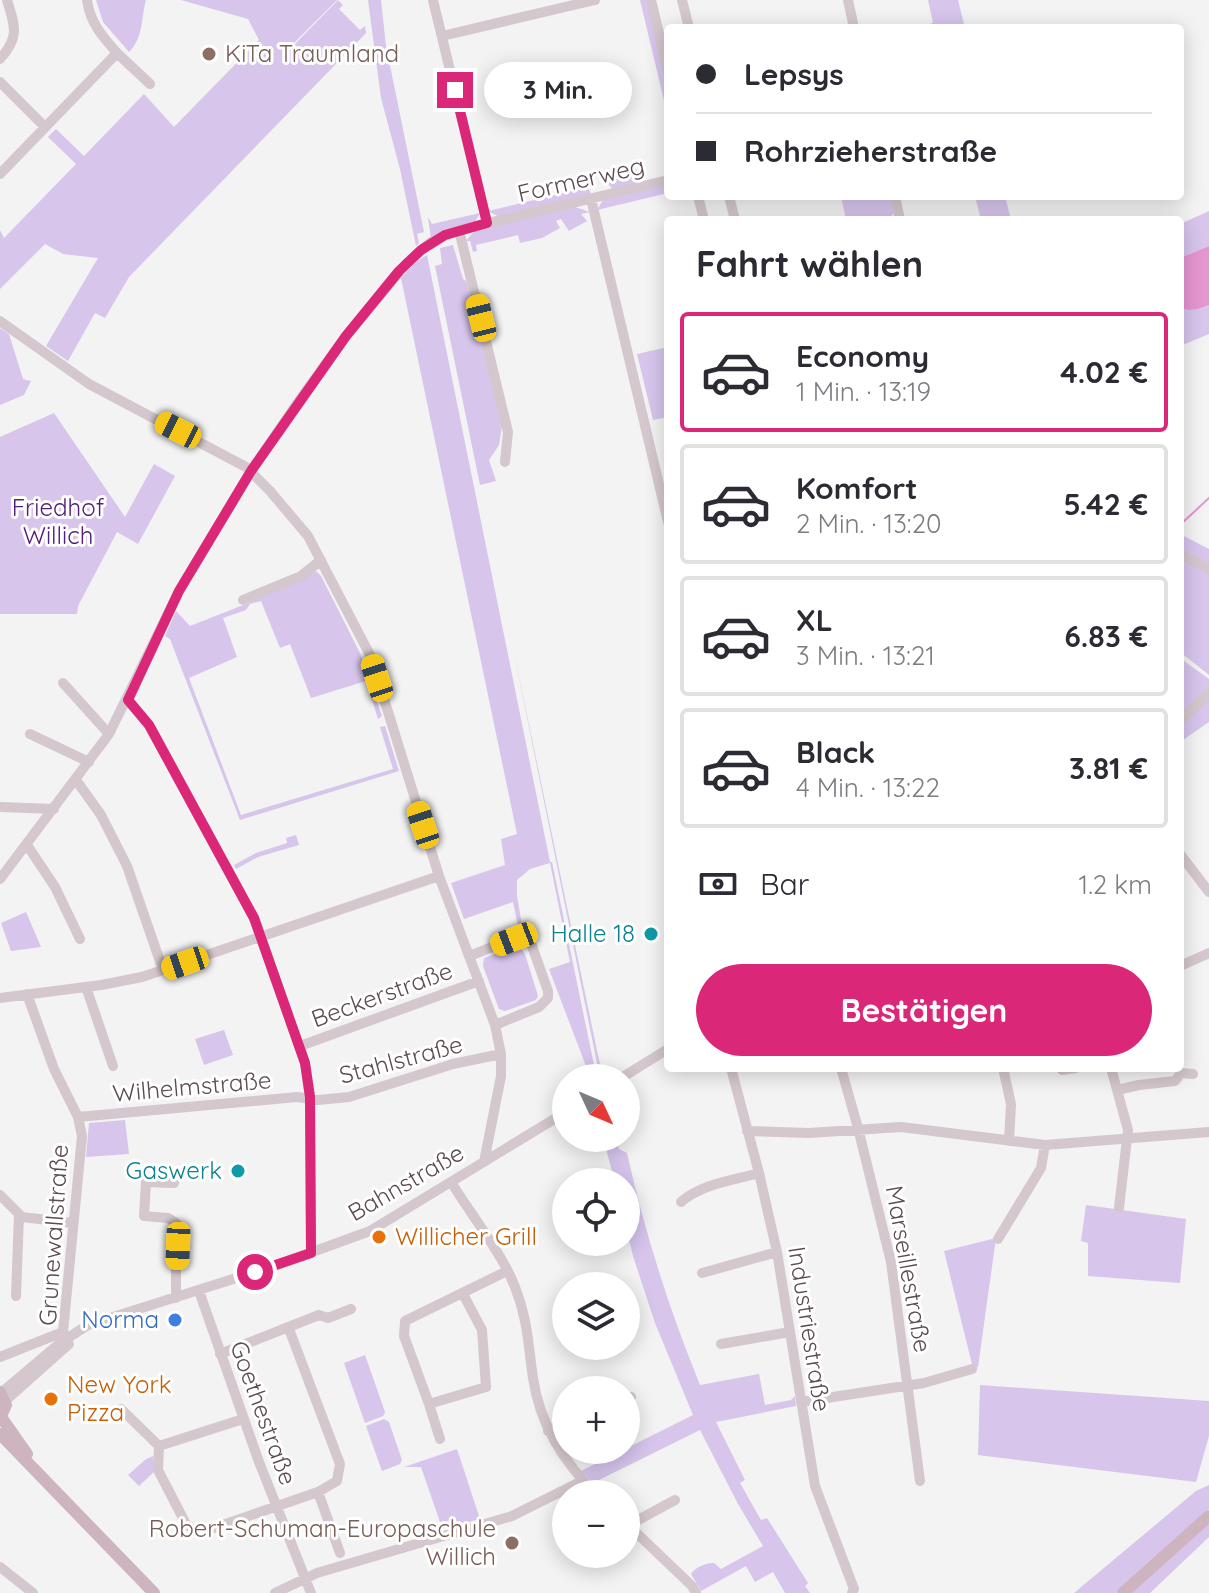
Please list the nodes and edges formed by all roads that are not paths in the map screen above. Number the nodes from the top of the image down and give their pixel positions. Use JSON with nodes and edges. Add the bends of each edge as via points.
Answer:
{"nodes":[{"id":1,"x":7,"y":0,"type":"edge"},
{"id":2,"x":87,"y":0,"type":"edge"},
{"id":3,"x":433,"y":0,"type":"edge"},
{"id":4,"x":595,"y":0,"type":"edge"},
{"id":5,"x":651,"y":0,"type":"edge"},
{"id":6,"x":682,"y":0,"type":"edge"},
{"id":7,"x":848,"y":0,"type":"edge"},
{"id":8,"x":688,"y":24,"type":"edge"},
{"id":9,"x":853,"y":24,"type":"edge"},
{"id":10,"x":442,"y":36,"type":"junction"},
{"id":11,"x":117,"y":53,"type":"junction"},
{"id":12,"x":664,"y":54,"type":"edge"},
{"id":13,"x":0,"y":59,"type":"edge"},
{"id":14,"x":0,"y":82,"type":"edge"},
{"id":15,"x":150,"y":84,"type":"dead end"},
{"id":16,"x":45,"y":127,"type":"junction"},
{"id":17,"x":0,"y":174,"type":"edge"},
{"id":18,"x":664,"y":181,"type":"edge"},
{"id":19,"x":591,"y":199,"type":"junction"},
{"id":20,"x":487,"y":223,"type":"junction"},
{"id":21,"x":459,"y":230,"type":"junction"},
{"id":22,"x":0,"y":321,"type":"edge"},
{"id":23,"x":505,"y":462,"type":"dead end"},
{"id":24,"x":251,"y":471,"type":"junction"},
{"id":25,"x":664,"y":505,"type":"edge"},
{"id":26,"x":1184,"y":556,"type":"edge"},
{"id":27,"x":321,"y":560,"type":"junction"},
{"id":28,"x":1209,"y":569,"type":"edge"},
{"id":29,"x":243,"y":600,"type":"dead end"},
{"id":30,"x":63,"y":683,"type":"dead end"},
{"id":31,"x":1209,"y":693,"type":"edge"},
{"id":32,"x":128,"y":700,"type":"junction"},
{"id":33,"x":1184,"y":717,"type":"edge"},
{"id":34,"x":30,"y":734,"type":"dead end"},
{"id":35,"x":109,"y":734,"type":"junction"},
{"id":36,"x":89,"y":762,"type":"junction"},
{"id":37,"x":76,"y":780,"type":"junction"},
{"id":38,"x":0,"y":807,"type":"edge"},
{"id":39,"x":54,"y":809,"type":"junction"},
{"id":40,"x":27,"y":845,"type":"junction"},
{"id":41,"x":1184,"y":859,"type":"edge"},
{"id":42,"x":439,"y":876,"type":"junction"},
{"id":43,"x":0,"y":879,"type":"edge"},
{"id":44,"x":1209,"y":892,"type":"edge"},
{"id":45,"x":261,"y":936,"type":"junction"},
{"id":46,"x":80,"y":939,"type":"dead end"},
{"id":47,"x":1209,"y":953,"type":"edge"},
{"id":48,"x":469,"y":956,"type":"junction"},
{"id":49,"x":1184,"y":964,"type":"edge"},
{"id":50,"x":163,"y":970,"type":"junction"},
{"id":51,"x":479,"y":981,"type":"junction"},
{"id":52,"x":86,"y":987,"type":"junction"},
{"id":53,"x":27,"y":994,"type":"junction"},
{"id":54,"x":0,"y":998,"type":"edge"},
{"id":55,"x":495,"y":1025,"type":"junction"},
{"id":56,"x":300,"y":1046,"type":"junction"},
{"id":57,"x":664,"y":1051,"type":"edge"},
{"id":58,"x":501,"y":1054,"type":"junction"},
{"id":59,"x":113,"y":1066,"type":"dead end"},
{"id":60,"x":640,"y":1066,"type":"edge"},
{"id":61,"x":1184,"y":1071,"type":"edge"},
{"id":62,"x":732,"y":1072,"type":"edge"},
{"id":63,"x":842,"y":1072,"type":"edge"},
{"id":64,"x":1004,"y":1072,"type":"edge"},
{"id":65,"x":1112,"y":1072,"type":"edge"},
{"id":66,"x":1179,"y":1072,"type":"edge"},
{"id":67,"x":1193,"y":1074,"type":"dead end"},
{"id":68,"x":1117,"y":1090,"type":"junction"},
{"id":69,"x":310,"y":1097,"type":"junction"},
{"id":70,"x":78,"y":1117,"type":"junction"},
{"id":71,"x":552,"y":1121,"type":"edge"},
{"id":72,"x":858,"y":1128,"type":"junction"},
{"id":73,"x":747,"y":1131,"type":"junction"},
{"id":74,"x":1209,"y":1132,"type":"edge"},
{"id":75,"x":1128,"y":1137,"type":"junction"},
{"id":76,"x":1009,"y":1141,"type":"junction"},
{"id":77,"x":1045,"y":1145,"type":"junction"},
{"id":78,"x":484,"y":1162,"type":"junction"},
{"id":79,"x":759,"y":1173,"type":"junction"},
{"id":80,"x":451,"y":1182,"type":"junction"},
{"id":81,"x":174,"y":1183,"type":"dead end"},
{"id":82,"x":0,"y":1195,"type":"edge"},
{"id":83,"x":681,"y":1202,"type":"dead end"},
{"id":84,"x":1119,"y":1208,"type":"dead end"},
{"id":85,"x":19,"y":1215,"type":"junction"},
{"id":86,"x":73,"y":1223,"type":"junction"},
{"id":87,"x":998,"y":1239,"type":"dead end"},
{"id":88,"x":777,"y":1252,"type":"junction"},
{"id":89,"x":311,"y":1253,"type":"junction"},
{"id":90,"x":507,"y":1271,"type":"junction"},
{"id":91,"x":702,"y":1273,"type":"dead end"},
{"id":92,"x":199,"y":1291,"type":"junction"},
{"id":93,"x":463,"y":1294,"type":"junction"},
{"id":94,"x":16,"y":1296,"type":"dead end"},
{"id":95,"x":176,"y":1298,"type":"junction"},
{"id":96,"x":351,"y":1309,"type":"dead end"},
{"id":97,"x":289,"y":1329,"type":"junction"},
{"id":98,"x":790,"y":1332,"type":"junction"},
{"id":99,"x":66,"y":1338,"type":"junction"},
{"id":100,"x":721,"y":1344,"type":"dead end"},
{"id":101,"x":220,"y":1354,"type":"junction"},
{"id":102,"x":0,"y":1357,"type":"edge"},
{"id":103,"x":972,"y":1369,"type":"dead end"},
{"id":104,"x":908,"y":1386,"type":"junction"},
{"id":105,"x":2,"y":1395,"type":"edge"},
{"id":106,"x":801,"y":1402,"type":"junction"},
{"id":107,"x":429,"y":1404,"type":"junction"},
{"id":108,"x":121,"y":1409,"type":"dead end"},
{"id":109,"x":0,"y":1418,"type":"edge"},
{"id":110,"x":243,"y":1419,"type":"junction"},
{"id":111,"x":552,"y":1429,"type":"edge"},
{"id":112,"x":548,"y":1431,"type":"junction"},
{"id":113,"x":0,"y":1434,"type":"edge"},
{"id":114,"x":440,"y":1439,"type":"dead end"},
{"id":115,"x":159,"y":1446,"type":"junction"},
{"id":116,"x":581,"y":1480,"type":"edge"},
{"id":117,"x":920,"y":1481,"type":"dead end"},
{"id":118,"x":318,"y":1492,"type":"junction"},
{"id":119,"x":59,"y":1494,"type":"junction"},
{"id":120,"x":552,"y":1496,"type":"edge"},
{"id":121,"x":675,"y":1500,"type":"dead end"},
{"id":122,"x":275,"y":1506,"type":"junction"},
{"id":123,"x":1209,"y":1516,"type":"edge"},
{"id":124,"x":640,"y":1518,"type":"edge"},
{"id":125,"x":640,"y":1537,"type":"edge"},
{"id":126,"x":340,"y":1553,"type":"dead end"},
{"id":127,"x":0,"y":1567,"type":"edge"},
{"id":128,"x":305,"y":1578,"type":"junction"},
{"id":129,"x":694,"y":1589,"type":"edge"},
{"id":130,"x":33,"y":1593,"type":"edge"},
{"id":131,"x":154,"y":1593,"type":"edge"},
{"id":132,"x":275,"y":1593,"type":"edge"},
{"id":133,"x":311,"y":1593,"type":"edge"},
{"id":134,"x":852,"y":1593,"type":"edge"},
{"id":135,"x":1123,"y":1593,"type":"edge"}],
"edges":[{"from":1,"to":13,"type":"street","via":[[15,36]]},
{"from":2,"to":11,"type":"street","via":[[98,31]]},
{"from":3,"to":10,"type":"street"},
{"from":4,"to":10,"type":"street"},
{"from":5,"to":12,"type":"street"},
{"from":6,"to":8,"type":"street"},
{"from":7,"to":9,"type":"street"},
{"from":10,"to":20,"type":"street"},
{"from":11,"to":15,"type":"street"},
{"from":11,"to":16,"type":"street"},
{"from":14,"to":16,"type":"street"},
{"from":16,"to":17,"type":"street"},
{"from":18,"to":19,"type":"street","name":"Formerweg"},
{"from":19,"to":20,"type":"street","name":"Formerweg"},
{"from":19,"to":25,"type":"street"},
{"from":20,"to":21,"type":"street","name":"Formerweg"},
{"from":21,"to":23,"type":"street","via":[[508,432]]},
{"from":21,"to":24,"type":"street","name":"Formerweg","via":[[431,242],[407,263],[346,336]]},
{"from":22,"to":24,"type":"street","via":[[89,384]]},
{"from":24,"to":27,"type":"street","via":[[308,536]]},
{"from":24,"to":32,"type":"street","name":"Formerweg","via":[[179,591]]},
{"from":26,"to":28,"type":"street"},
{"from":27,"to":29,"type":"street","via":[[301,576]]},
{"from":27,"to":42,"type":"street","via":[[371,657]]},
{"from":30,"to":35,"type":"street"},
{"from":31,"to":33,"type":"street"},
{"from":32,"to":35,"type":"street","name":"Formerweg"},
{"from":32,"to":45,"type":"street","via":[[149,725]]},
{"from":34,"to":36,"type":"street"},
{"from":35,"to":36,"type":"street","name":"Formerweg"},
{"from":36,"to":37,"type":"street","name":"Formerweg"},
{"from":37,"to":39,"type":"street","name":"Formerweg"},
{"from":37,"to":50,"type":"street","via":[[127,866]]},
{"from":38,"to":39,"type":"street"},
{"from":39,"to":40,"type":"street","name":"Formerweg"},
{"from":40,"to":43,"type":"street","name":"Formerweg"},
{"from":40,"to":46,"type":"street"},
{"from":41,"to":44,"type":"street"},
{"from":42,"to":45,"type":"street"},
{"from":42,"to":48,"type":"street"},
{"from":45,"to":50,"type":"street"},
{"from":45,"to":56,"type":"street"},
{"from":47,"to":49,"type":"street"},
{"from":48,"to":51,"type":"street"},
{"from":48,"to":55,"type":"street","via":[[518,938],[532,946],[548,998]]},
{"from":50,"to":52,"type":"street"},
{"from":51,"to":55,"type":"street"},
{"from":51,"to":56,"type":"street","name":"Beckerstraße"},
{"from":52,"to":53,"type":"street"},
{"from":52,"to":59,"type":"street"},
{"from":53,"to":54,"type":"street"},
{"from":53,"to":70,"type":"street","name":"Grunewallstraße"},
{"from":55,"to":58,"type":"street"},
{"from":56,"to":69,"type":"street"},
{"from":57,"to":60,"type":"street"},
{"from":58,"to":69,"type":"street","name":"Stahlstraße","via":[[349,1097]]},
{"from":58,"to":78,"type":"street"},
{"from":61,"to":67,"type":"street"},
{"from":62,"to":73,"type":"street","name":"Industriestraße"},
{"from":63,"to":72,"type":"street","name":"Marseillestraße"},
{"from":64,"to":76,"type":"street","via":[[1011,1104]]},
{"from":65,"to":68,"type":"street"},
{"from":66,"to":68,"type":"street","via":[[1175,1081]]},
{"from":68,"to":75,"type":"street"},
{"from":69,"to":70,"type":"street","name":"Wilhelmstraße"},
{"from":69,"to":89,"type":"street"},
{"from":70,"to":86,"type":"street","name":"Grunewallstraße","via":[[82,1136]]},
{"from":71,"to":78,"type":"street","name":"Bahnstraße"},
{"from":72,"to":73,"type":"street"},
{"from":72,"to":76,"type":"street","via":[[901,1127]]},
{"from":72,"to":104,"type":"street","name":"Marseillestraße","via":[[891,1262]]},
{"from":73,"to":79,"type":"street","name":"Industriestraße"},
{"from":74,"to":75,"type":"street"},
{"from":75,"to":77,"type":"street"},
{"from":75,"to":84,"type":"street"},
{"from":76,"to":77,"type":"street"},
{"from":77,"to":87,"type":"street","via":[[1041,1168]]},
{"from":78,"to":80,"type":"street","name":"Bahnstraße"},
{"from":79,"to":83,"type":"street"},
{"from":79,"to":88,"type":"street","name":"Industriestraße"},
{"from":80,"to":89,"type":"street","name":"Bahnstraße","via":[[370,1231]]},
{"from":80,"to":90,"type":"street"},
{"from":81,"to":95,"type":"street","via":[[146,1182],[144,1216],[176,1223]]},
{"from":82,"to":85,"type":"street"},
{"from":85,"to":86,"type":"street"},
{"from":85,"to":94,"type":"street"},
{"from":86,"to":99,"type":"street","name":"Grunewallstraße"},
{"from":88,"to":91,"type":"street"},
{"from":88,"to":98,"type":"street","name":"Industriestraße"},
{"from":89,"to":92,"type":"street","name":"Bahnstraße"},
{"from":90,"to":93,"type":"street"},
{"from":90,"to":112,"type":"street","via":[[527,1321],[538,1404]]},
{"from":92,"to":95,"type":"street","name":"Bahnstraße"},
{"from":92,"to":101,"type":"street","name":"Goethestraße"},
{"from":93,"to":107,"type":"street","via":[[405,1321],[404,1336]]},
{"from":93,"to":107,"type":"street","via":[[482,1330],[486,1387]]},
{"from":95,"to":99,"type":"street","name":"Bahnstraße"},
{"from":96,"to":97,"type":"street","via":[[328,1318],[319,1315]]},
{"from":97,"to":101,"type":"street"},
{"from":97,"to":118,"type":"street","via":[[340,1464],[337,1481]]},
{"from":98,"to":100,"type":"street"},
{"from":98,"to":106,"type":"street","name":"Industriestraße"},
{"from":99,"to":102,"type":"street","name":"Bahnstraße"},
{"from":99,"to":105,"type":"street"},
{"from":101,"to":110,"type":"street","name":"Goethestraße"},
{"from":103,"to":104,"type":"street"},
{"from":104,"to":106,"type":"street"},
{"from":104,"to":117,"type":"street","name":"Marseillestraße"},
{"from":105,"to":109,"type":"main road","via":[[5,1410]]},
{"from":106,"to":134,"type":"street","name":"Industriestraße","via":[[815,1486]]},
{"from":107,"to":114,"type":"street"},
{"from":108,"to":115,"type":"street"},
{"from":109,"to":119,"type":"main road"},
{"from":110,"to":115,"type":"street"},
{"from":110,"to":122,"type":"street","name":"Goethestraße"},
{"from":111,"to":112,"type":"street"},
{"from":112,"to":116,"type":"street"},
{"from":113,"to":119,"type":"main road"},
{"from":115,"to":122,"type":"street","via":[[158,1470],[194,1530]]},
{"from":118,"to":122,"type":"street"},
{"from":118,"to":126,"type":"street"},
{"from":119,"to":131,"type":"main road"},
{"from":120,"to":128,"type":"street","via":[[512,1516]]},
{"from":121,"to":124,"type":"street"},
{"from":122,"to":128,"type":"street","name":"Goethestraße"},
{"from":123,"to":135,"type":"main road"},
{"from":125,"to":129,"type":"street"},
{"from":127,"to":130,"type":"street"},
{"from":128,"to":132,"type":"street"},
{"from":128,"to":133,"type":"street","name":"Goethestraße"}]}
